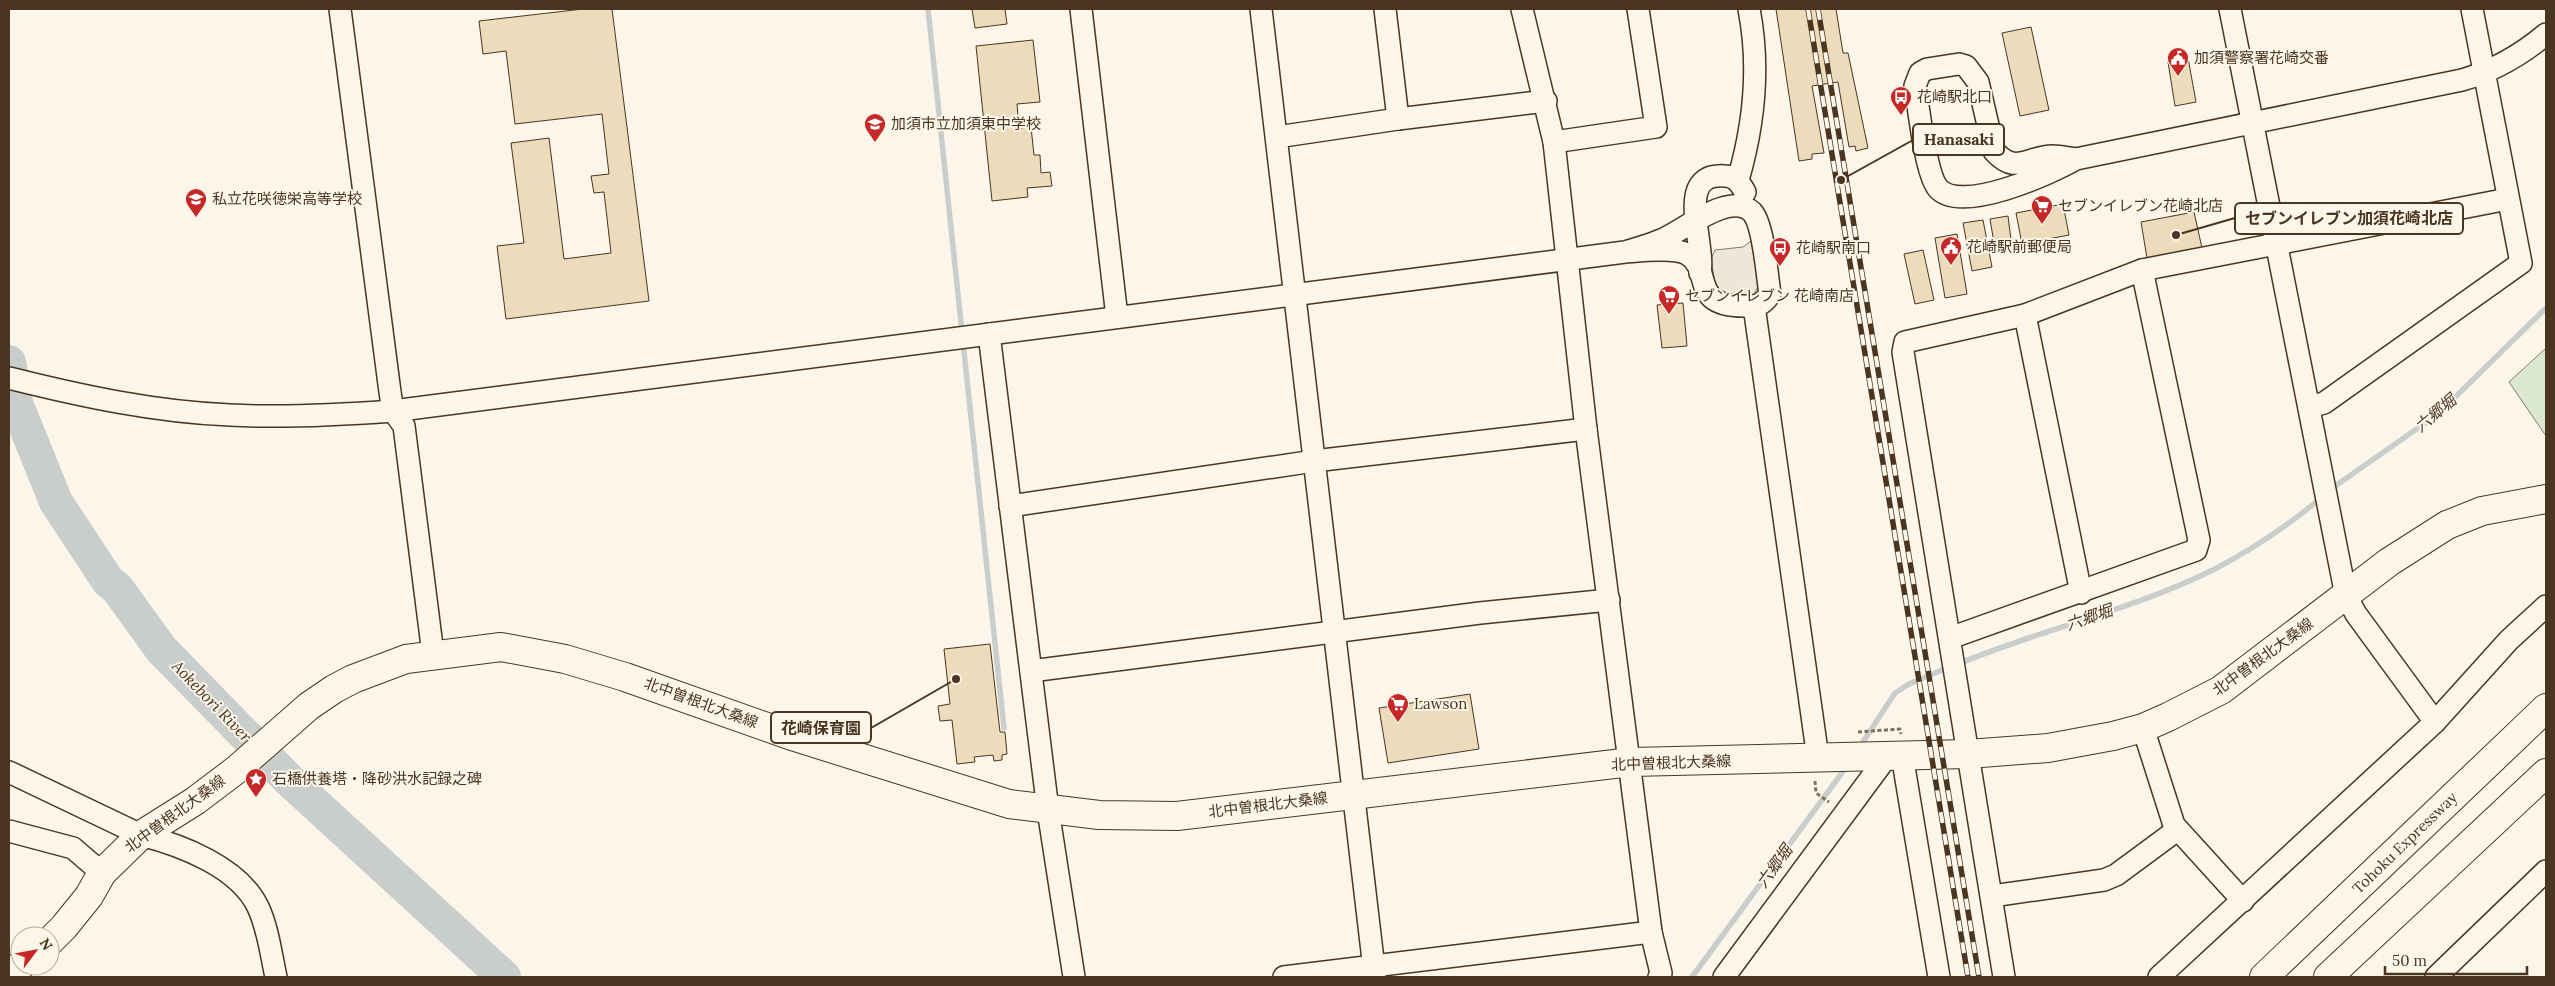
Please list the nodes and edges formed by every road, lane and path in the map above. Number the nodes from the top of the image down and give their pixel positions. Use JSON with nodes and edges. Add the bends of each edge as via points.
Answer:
{"nodes":[{"id":1,"x":340,"y":9,"type":"edge"},
{"id":2,"x":1081,"y":9,"type":"edge"},
{"id":3,"x":1261,"y":9,"type":"edge"},
{"id":4,"x":1385,"y":9,"type":"edge"},
{"id":5,"x":1522,"y":9,"type":"edge"},
{"id":6,"x":1638,"y":9,"type":"edge"},
{"id":7,"x":1749,"y":9,"type":"edge"},
{"id":8,"x":2230,"y":9,"type":"edge"},
{"id":9,"x":2472,"y":9,"type":"edge"},
{"id":10,"x":2546,"y":34,"type":"edge"},
{"id":11,"x":2484,"y":74,"type":"junction"},
{"id":12,"x":1546,"y":102,"type":"junction"},
{"id":13,"x":1398,"y":119,"type":"junction"},
{"id":14,"x":2253,"y":123,"type":"junction"},
{"id":15,"x":1277,"y":137,"type":"junction"},
{"id":16,"x":1554,"y":142,"type":"junction"},
{"id":17,"x":2076,"y":159,"type":"junction"},
{"id":18,"x":1738,"y":180,"type":"junction"},
{"id":19,"x":2508,"y":199,"type":"junction"},
{"id":20,"x":1753,"y":213,"type":"junction"},
{"id":21,"x":1697,"y":220,"type":"junction"},
{"id":22,"x":2276,"y":244,"type":"junction"},
{"id":23,"x":1625,"y":252,"type":"junction"},
{"id":24,"x":1567,"y":260,"type":"junction"},
{"id":25,"x":2142,"y":270,"type":"junction"},
{"id":26,"x":1700,"y":273,"type":"junction"},
{"id":27,"x":1296,"y":294,"type":"junction"},
{"id":28,"x":1754,"y":306,"type":"junction"},
{"id":29,"x":2024,"y":315,"type":"junction"},
{"id":30,"x":1117,"y":317,"type":"junction"},
{"id":31,"x":989,"y":334,"type":"junction"},
{"id":32,"x":9,"y":378,"type":"edge"},
{"id":33,"x":2309,"y":407,"type":"junction"},
{"id":34,"x":393,"y":411,"type":"junction"},
{"id":35,"x":1586,"y":429,"type":"junction"},
{"id":36,"x":1314,"y":461,"type":"junction"},
{"id":37,"x":2546,"y":499,"type":"edge"},
{"id":38,"x":1010,"y":506,"type":"junction"},
{"id":39,"x":2081,"y":593,"type":"junction"},
{"id":40,"x":2346,"y":596,"type":"junction"},
{"id":41,"x":1609,"y":600,"type":"junction"},
{"id":42,"x":2546,"y":606,"type":"edge"},
{"id":43,"x":1334,"y":632,"type":"junction"},
{"id":44,"x":1951,"y":645,"type":"junction"},
{"id":45,"x":434,"y":654,"type":"junction"},
{"id":46,"x":1031,"y":671,"type":"junction"},
{"id":47,"x":2546,"y":708,"type":"edge"},
{"id":48,"x":2435,"y":722,"type":"junction"},
{"id":49,"x":2142,"y":728,"type":"junction"},
{"id":50,"x":1853,"y":732,"type":"dead end"},
{"id":51,"x":1887,"y":749,"type":"junction"},
{"id":52,"x":1968,"y":754,"type":"junction"},
{"id":53,"x":1827,"y":758,"type":"junction"},
{"id":54,"x":1631,"y":762,"type":"junction"},
{"id":55,"x":9,"y":772,"type":"edge"},
{"id":56,"x":2546,"y":772,"type":"edge"},
{"id":57,"x":1816,"y":793,"type":"dead end"},
{"id":58,"x":1353,"y":795,"type":"junction"},
{"id":59,"x":1834,"y":806,"type":"dead end"},
{"id":60,"x":1048,"y":810,"type":"junction"},
{"id":61,"x":2177,"y":830,"type":"junction"},
{"id":62,"x":9,"y":831,"type":"edge"},
{"id":63,"x":141,"y":835,"type":"junction"},
{"id":64,"x":2546,"y":871,"type":"edge"},
{"id":65,"x":102,"y":873,"type":"junction"},
{"id":66,"x":1992,"y":896,"type":"junction"},
{"id":67,"x":2243,"y":901,"type":"junction"},
{"id":68,"x":60,"y":931,"type":"edge"},
{"id":69,"x":1652,"y":932,"type":"junction"},
{"id":70,"x":1374,"y":972,"type":"edge"},
{"id":71,"x":276,"y":977,"type":"edge"},
{"id":72,"x":1074,"y":977,"type":"edge"},
{"id":73,"x":1284,"y":977,"type":"edge"},
{"id":74,"x":1659,"y":977,"type":"edge"},
{"id":75,"x":1724,"y":977,"type":"edge"},
{"id":76,"x":1939,"y":977,"type":"edge"},
{"id":77,"x":2004,"y":977,"type":"edge"},
{"id":78,"x":2159,"y":977,"type":"edge"},
{"id":79,"x":2264,"y":977,"type":"edge"},
{"id":80,"x":2328,"y":977,"type":"edge"},
{"id":81,"x":2436,"y":977,"type":"edge"}],
"edges":[{"from":1,"to":34,"type":"street"},
{"from":2,"to":30,"type":"street"},
{"from":3,"to":15,"type":"street"},
{"from":4,"to":13,"type":"street"},
{"from":5,"to":12,"type":"street"},
{"from":6,"to":16,"type":"street","via":[[1656,128]]},
{"from":7,"to":18,"type":"street","via":[[1755,39],[1755,83]]},
{"from":8,"to":14,"type":"street"},
{"from":9,"to":11,"type":"street"},
{"from":10,"to":11,"type":"street"},
{"from":11,"to":14,"type":"street"},
{"from":11,"to":19,"type":"street"},
{"from":12,"to":13,"type":"street"},
{"from":12,"to":16,"type":"street"},
{"from":13,"to":15,"type":"street"},
{"from":14,"to":17,"type":"street"},
{"from":14,"to":22,"type":"street"},
{"from":15,"to":27,"type":"street"},
{"from":16,"to":24,"type":"street"},
{"from":17,"to":17,"type":"street","via":[[2058,170],[1990,193],[1966,197],[1946,194],[1935,184],[1930,168],[1916,79],[1927,69],[1959,64],[1966,66],[1978,82],[1994,151],[2009,164],[2052,156]]},
{"from":18,"to":20,"type":"street"},
{"from":18,"to":21,"type":"street","via":[[1718,175],[1702,183],[1694,198]]},
{"from":19,"to":22,"type":"street"},
{"from":19,"to":33,"type":"street","via":[[2521,262],[2324,403]]},
{"from":20,"to":21,"type":"street","via":[[1740,206],[1724,208]]},
{"from":20,"to":28,"type":"street","via":[[1759,227],[1770,294],[1765,302]]},
{"from":21,"to":23,"type":"street","via":[[1663,240]]},
{"from":21,"to":26,"type":"street","via":[[1702,260]]},
{"from":22,"to":25,"type":"street"},
{"from":22,"to":33,"type":"street"},
{"from":23,"to":24,"type":"street"},
{"from":23,"to":26,"type":"street","via":[[1677,251],[1692,259]]},
{"from":24,"to":27,"type":"street"},
{"from":24,"to":35,"type":"street"},
{"from":25,"to":29,"type":"street"},
{"from":25,"to":39,"type":"street","via":[[2199,540],[2196,550]]},
{"from":26,"to":28,"type":"street","via":[[1707,293],[1715,301],[1726,305]]},
{"from":27,"to":30,"type":"street"},
{"from":27,"to":36,"type":"street"},
{"from":28,"to":53,"type":"street"},
{"from":29,"to":39,"type":"street"},
{"from":29,"to":44,"type":"street","via":[[1912,339],[1903,346]]},
{"from":30,"to":31,"type":"street"},
{"from":31,"to":34,"type":"street"},
{"from":31,"to":38,"type":"street"},
{"from":32,"to":34,"type":"street","via":[[79,396],[229,415],[325,416]]},
{"from":33,"to":40,"type":"street"},
{"from":34,"to":45,"type":"street","via":[[404,426]]},
{"from":35,"to":36,"type":"street"},
{"from":35,"to":41,"type":"street"},
{"from":36,"to":38,"type":"street"},
{"from":36,"to":43,"type":"street"},
{"from":37,"to":40,"type":"main road","name":"北中曽根北大桑線","via":[[2482,512],[2447,525],[2389,562]]},
{"from":38,"to":46,"type":"street"},
{"from":39,"to":44,"type":"street"},
{"from":40,"to":48,"type":"street"},
{"from":40,"to":49,"type":"main road","name":"北中曽根北大桑線","via":[[2221,690]]},
{"from":41,"to":43,"type":"street","via":[[1480,612]]},
{"from":41,"to":54,"type":"street"},
{"from":42,"to":48,"type":"street","via":[[2509,640]]},
{"from":43,"to":46,"type":"street"},
{"from":43,"to":58,"type":"street"},
{"from":44,"to":52,"type":"street"},
{"from":45,"to":60,"type":"main road","name":"北中曽根北大桑線","via":[[501,647],[565,659],[795,737],[1008,804]]},
{"from":45,"to":63,"type":"main road","name":"北中曽根北大桑線","via":[[406,659],[353,679],[309,706],[236,770]]},
{"from":46,"to":60,"type":"street"},
{"from":47,"to":79,"type":"main road","name":"Tohoku Expressway"},
{"from":48,"to":67,"type":"street"},
{"from":49,"to":52,"type":"main road","name":"北中曽根北大桑線","via":[[2048,748]]},
{"from":49,"to":61,"type":"street"},
{"from":50,"to":51,"type":"path"},
{"from":51,"to":52,"type":"main road","name":"北中曽根北大桑線"},
{"from":51,"to":53,"type":"main road","name":"北中曽根北大桑線"},
{"from":51,"to":75,"type":"street"},
{"from":51,"to":76,"type":"street"},
{"from":52,"to":66,"type":"street"},
{"from":53,"to":54,"type":"main road","name":"北中曽根北大桑線"},
{"from":54,"to":58,"type":"main road","name":"北中曽根北大桑線"},
{"from":54,"to":69,"type":"street"},
{"from":55,"to":63,"type":"street"},
{"from":56,"to":80,"type":"main road"},
{"from":57,"to":59,"type":"path"},
{"from":58,"to":60,"type":"main road","name":"北中曽根北大桑線","via":[[1177,816]]},
{"from":58,"to":70,"type":"street"},
{"from":60,"to":72,"type":"street"},
{"from":61,"to":66,"type":"street","via":[[2116,875],[2104,880]]},
{"from":61,"to":67,"type":"street"},
{"from":62,"to":65,"type":"street","via":[[74,848]]},
{"from":63,"to":65,"type":"main road","name":"北中曽根北大桑線"},
{"from":63,"to":71,"type":"street","via":[[211,862],[239,881],[258,906]]},
{"from":64,"to":81,"type":"street"},
{"from":65,"to":68,"type":"main road","name":"北中曽根北大桑線","via":[[89,896]]},
{"from":66,"to":77,"type":"street"},
{"from":67,"to":78,"type":"street"},
{"from":69,"to":70,"type":"street"},
{"from":69,"to":74,"type":"street","via":[[1661,973]]},
{"from":70,"to":73,"type":"street"}]}
